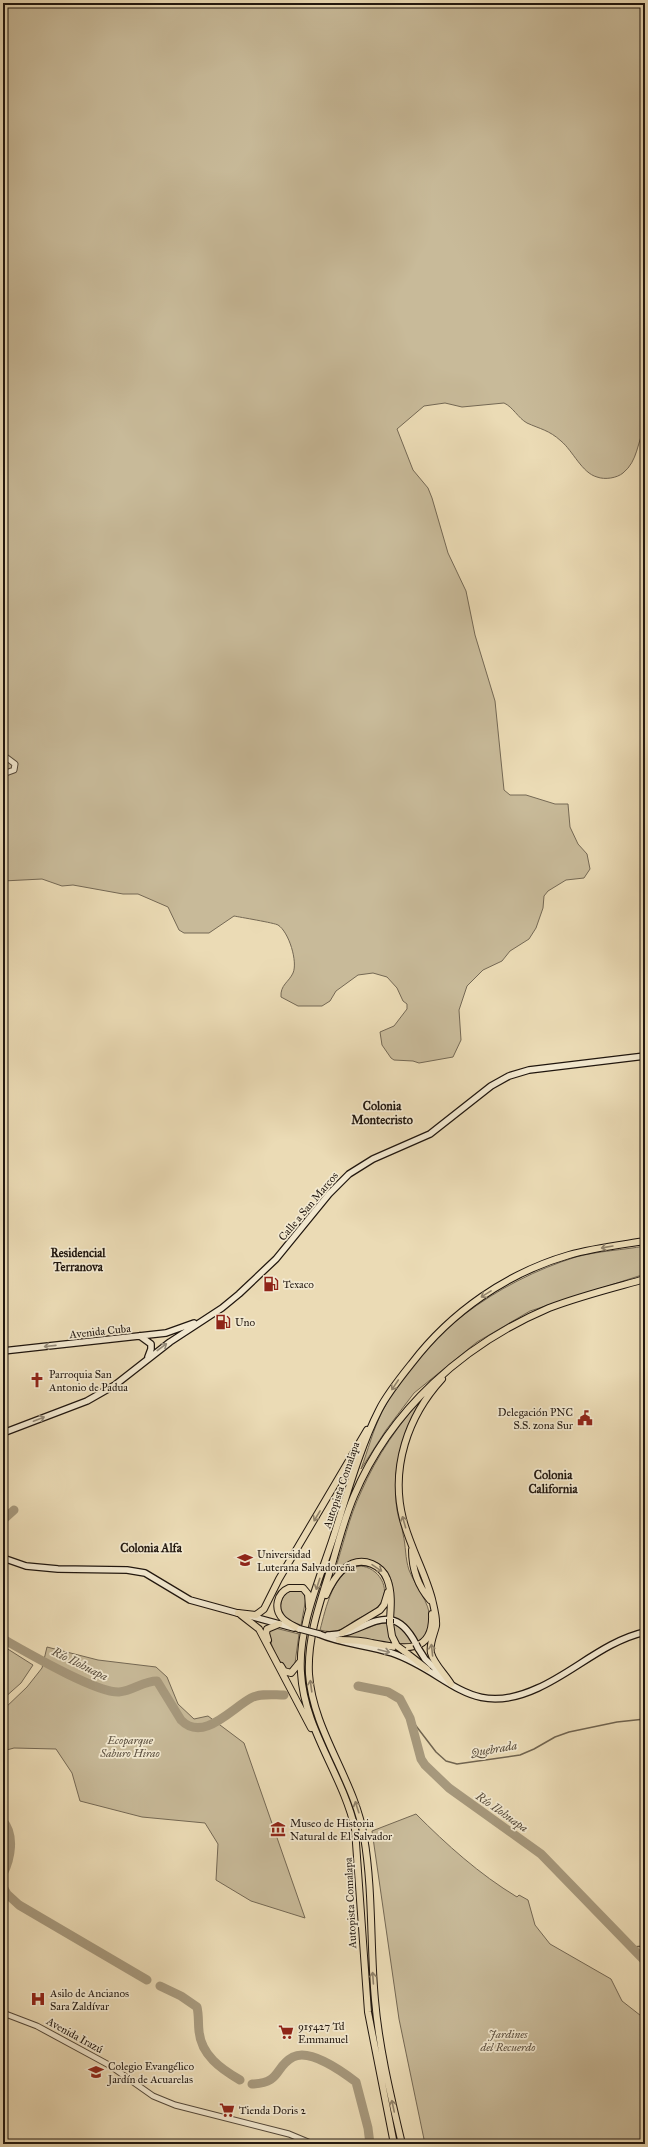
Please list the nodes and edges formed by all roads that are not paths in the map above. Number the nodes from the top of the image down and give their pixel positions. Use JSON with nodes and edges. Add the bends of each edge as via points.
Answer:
{"nodes":[{"id":1,"x":3,"y":755,"type":"edge"},
{"id":2,"x":3,"y":774,"type":"edge"},
{"id":3,"x":645,"y":1056,"type":"edge"},
{"id":4,"x":645,"y":1241,"type":"edge"},
{"id":5,"x":645,"y":1280,"type":"edge"},
{"id":6,"x":198,"y":1322,"type":"junction"},
{"id":7,"x":140,"y":1336,"type":"junction"},
{"id":8,"x":3,"y":1351,"type":"edge"},
{"id":9,"x":147,"y":1359,"type":"junction"},
{"id":10,"x":459,"y":1360,"type":"junction"},
{"id":11,"x":379,"y":1410,"type":"junction"},
{"id":12,"x":3,"y":1433,"type":"edge"},
{"id":13,"x":412,"y":1547,"type":"junction"},
{"id":14,"x":3,"y":1558,"type":"edge"},
{"id":15,"x":417,"y":1558,"type":"junction"},
{"id":16,"x":389,"y":1586,"type":"junction"},
{"id":17,"x":430,"y":1600,"type":"junction"},
{"id":18,"x":238,"y":1613,"type":"junction"},
{"id":19,"x":308,"y":1619,"type":"junction"},
{"id":20,"x":316,"y":1620,"type":"junction"},
{"id":21,"x":280,"y":1624,"type":"junction"},
{"id":22,"x":299,"y":1629,"type":"junction"},
{"id":23,"x":645,"y":1632,"type":"edge"},
{"id":24,"x":342,"y":1633,"type":"junction"},
{"id":25,"x":319,"y":1634,"type":"junction"},
{"id":26,"x":339,"y":1640,"type":"junction"},
{"id":27,"x":300,"y":1661,"type":"junction"},
{"id":28,"x":428,"y":1669,"type":"junction"},
{"id":29,"x":453,"y":1686,"type":"junction"},
{"id":30,"x":326,"y":1755,"type":"junction"},
{"id":31,"x":3,"y":2013,"type":"edge"},
{"id":32,"x":313,"y":2144,"type":"edge"},
{"id":33,"x":394,"y":2144,"type":"edge"},
{"id":34,"x":402,"y":2144,"type":"edge"}],
"edges":[{"from":1,"to":2,"type":"street","via":[[15,764],[14,770]]},
{"from":3,"to":6,"type":"main road","name":"Calle a San Marcos","via":[[529,1070],[509,1076],[491,1086],[430,1134],[373,1159],[349,1174],[329,1194],[276,1259],[222,1308]]},
{"from":4,"to":11,"type":"highway","name":"Autopista Comalapa","one_way":true,"via":[[562,1257],[538,1266],[482,1296],[463,1309],[426,1346]]},
{"from":5,"to":10,"type":"highway","name":"Autopista Comalapa","via":[[551,1308],[501,1332]]},
{"from":6,"to":7,"type":"main road","name":"Avenida Cuba","via":[[166,1333]]},
{"from":9,"to":6,"type":"main road","one_way":true},
{"from":7,"to":8,"type":"main road","name":"Avenida Cuba","one_way":true},
{"from":7,"to":9,"type":"main road","via":[[151,1344]]},
{"from":12,"to":9,"type":"main road","one_way":true,"via":[[102,1394]]},
{"from":13,"to":10,"type":"highway","one_way":true,"via":[[400,1502],[404,1443],[423,1402]]},
{"from":10,"to":20,"type":"highway","name":"Autopista Comalapa","via":[[428,1387],[399,1422],[362,1478],[348,1511]]},
{"from":11,"to":18,"type":"highway","one_way":true,"via":[[279,1579],[264,1609],[256,1615]]},
{"from":11,"to":19,"type":"highway","name":"Autopista Comalapa","one_way":true,"via":[[343,1507]]},
{"from":13,"to":15,"type":"highway"},
{"from":13,"to":17,"type":"highway","via":[[414,1568],[421,1587]]},
{"from":14,"to":18,"type":"main road","via":[[26,1566],[145,1573],[190,1600]]},
{"from":15,"to":17,"type":"highway"},
{"from":29,"to":15,"type":"highway","one_way":true,"via":[[431,1654],[436,1618]]},
{"from":20,"to":16,"type":"highway","one_way":true,"via":[[332,1581],[349,1565],[362,1562],[375,1565],[385,1574]]},
{"from":16,"to":24,"type":"highway","via":[[387,1598],[380,1610]]},
{"from":16,"to":28,"type":"highway","bridge":true,"via":[[392,1636],[397,1646]]},
{"from":17,"to":26,"type":"highway","via":[[431,1630],[422,1642],[414,1647],[396,1648],[361,1641]]},
{"from":18,"to":21,"type":"main road"},
{"from":18,"to":30,"type":"highway","via":[[260,1629]]},
{"from":19,"to":22,"type":"highway","via":[[309,1602],[306,1592],[297,1586],[285,1589],[277,1601],[279,1614]]},
{"from":19,"to":27,"type":"highway","name":"Autopista Comalapa"},
{"from":34,"to":20,"type":"highway","name":"Autopista Comalapa","one_way":true,"via":[[375,2006],[364,1838],[352,1792],[319,1720],[312,1693],[309,1661]]},
{"from":21,"to":22,"type":"main road"},
{"from":21,"to":27,"type":"highway","via":[[269,1627],[266,1633],[282,1669],[291,1673]]},
{"from":22,"to":25,"type":"main road","bridge":true},
{"from":23,"to":29,"type":"main road","via":[[621,1640],[537,1688],[506,1700],[480,1697]]},
{"from":24,"to":25,"type":"main road"},
{"from":24,"to":29,"type":"main road","via":[[375,1621],[396,1621],[405,1626],[425,1659]]},
{"from":25,"to":26,"type":"main road"},
{"from":26,"to":28,"type":"main road","one_way":true,"via":[[392,1653]]},
{"from":27,"to":30,"type":"highway","name":"Autopista Comalapa","via":[[306,1706]]},
{"from":28,"to":29,"type":"main road"},
{"from":30,"to":33,"type":"highway","name":"Autopista Comalapa","via":[[348,1803],[355,1829],[368,2012]]},
{"from":31,"to":32,"type":"street","name":"Avenida Irazú","via":[[37,2026],[109,2065],[153,2096],[175,2105],[289,2134]]}]}
